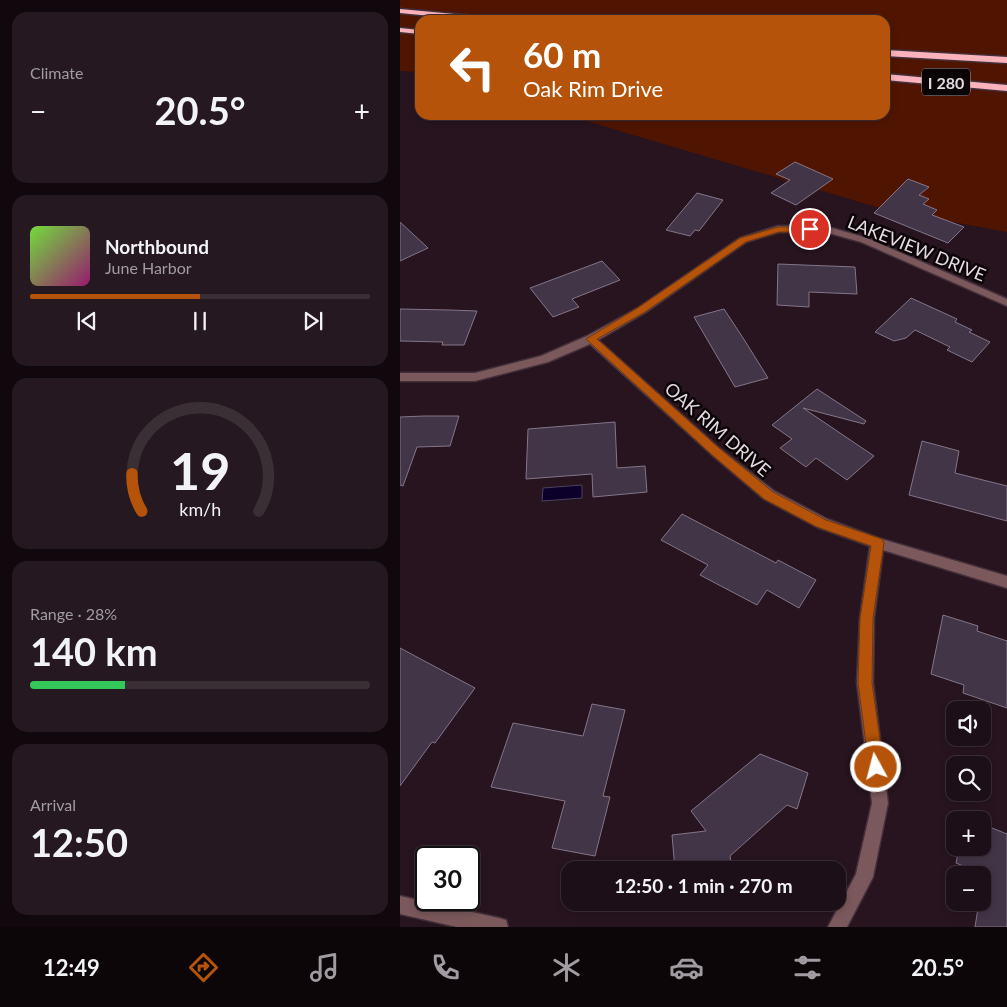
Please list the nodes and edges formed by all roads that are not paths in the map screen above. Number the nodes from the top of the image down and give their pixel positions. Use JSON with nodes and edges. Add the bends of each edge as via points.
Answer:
{"nodes":[{"id":1,"x":400,"y":11,"type":"edge"},
{"id":2,"x":444,"y":15,"type":"edge"},
{"id":3,"x":400,"y":30,"type":"edge"},
{"id":4,"x":415,"y":32,"type":"edge"},
{"id":5,"x":890,"y":53,"type":"edge"},
{"id":6,"x":1007,"y":60,"type":"edge"},
{"id":7,"x":890,"y":77,"type":"edge"},
{"id":8,"x":1007,"y":88,"type":"edge"},
{"id":9,"x":1007,"y":303,"type":"edge"},
{"id":10,"x":591,"y":339,"type":"junction"},
{"id":11,"x":400,"y":377,"type":"edge"},
{"id":12,"x":877,"y":543,"type":"junction"},
{"id":13,"x":1007,"y":582,"type":"edge"},
{"id":14,"x":400,"y":905,"type":"edge"},
{"id":15,"x":500,"y":927,"type":"edge"},
{"id":16,"x":837,"y":927,"type":"edge"}],
"edges":[{"from":1,"to":2,"type":"highway"},
{"from":3,"to":4,"type":"highway"},
{"from":5,"to":6,"type":"highway","number":"I 280"},
{"from":7,"to":8,"type":"highway","number":"I 280"},
{"from":9,"to":10,"type":"street","name":"LAKEVIEW DRIVE","via":[[864,240],[825,229],[778,229],[743,240],[642,310]]},
{"from":10,"to":11,"type":"street","name":"LAKEVIEW DRIVE","via":[[544,359],[475,378]]},
{"from":10,"to":12,"type":"street","name":"OAK RIM DRIVE","via":[[769,496],[822,523]]},
{"from":12,"to":13,"type":"street","name":"OAK RIM DRIVE"},
{"from":12,"to":16,"type":"street","via":[[867,618],[865,683],[880,803],[864,876]]},
{"from":14,"to":15,"type":"street"}]}
